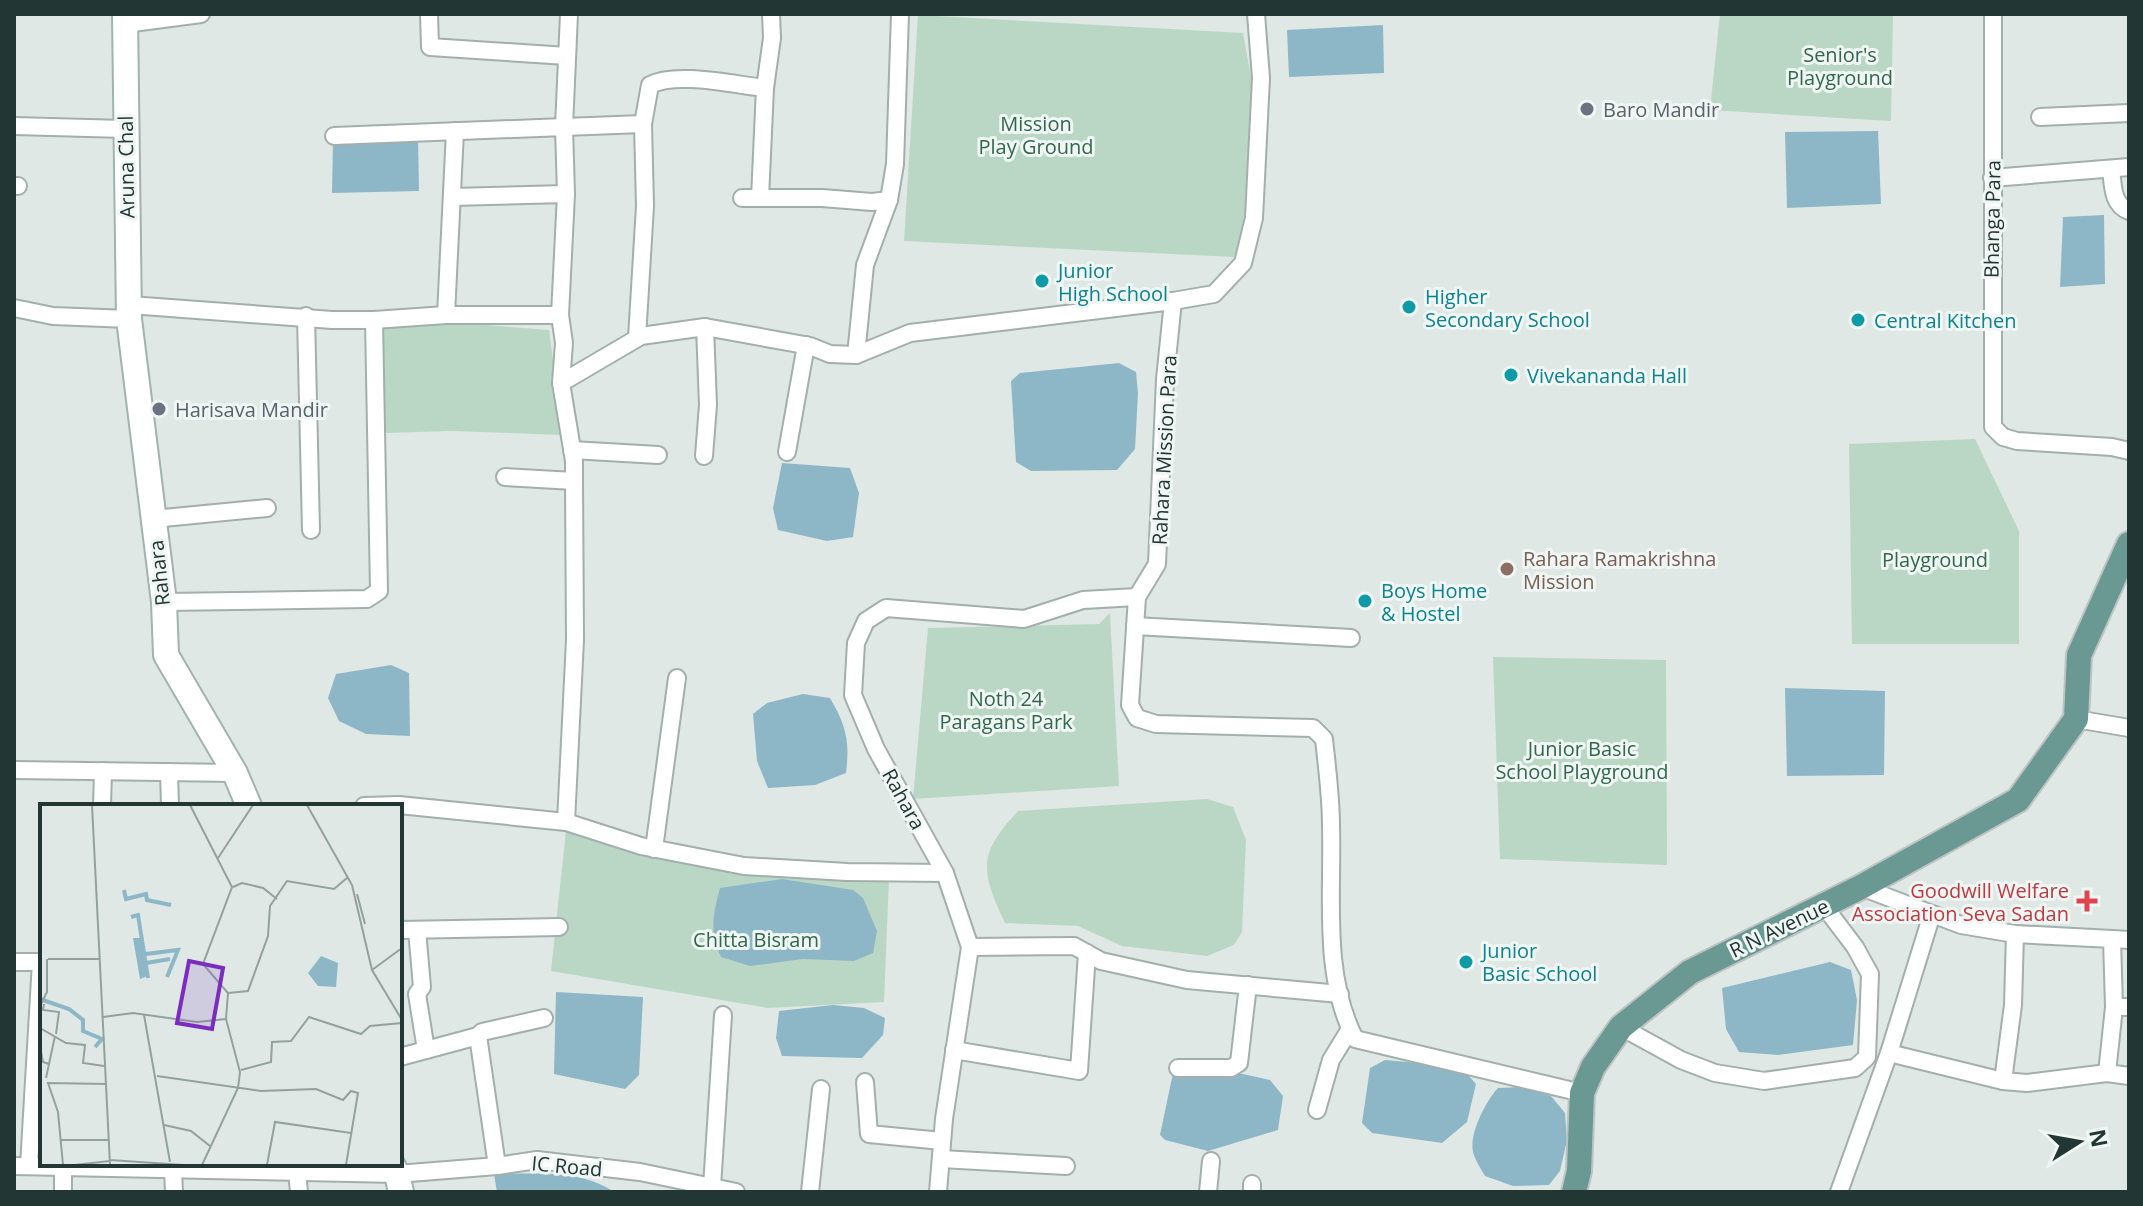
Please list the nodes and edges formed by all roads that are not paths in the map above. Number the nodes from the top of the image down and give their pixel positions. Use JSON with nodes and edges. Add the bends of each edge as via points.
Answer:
{"nodes":[{"id":1,"x":201,"y":14,"type":"edge"},
{"id":2,"x":429,"y":14,"type":"edge"},
{"id":3,"x":569,"y":14,"type":"edge"},
{"id":4,"x":771,"y":14,"type":"edge"},
{"id":5,"x":900,"y":14,"type":"edge"},
{"id":6,"x":1256,"y":14,"type":"edge"},
{"id":7,"x":1993,"y":14,"type":"edge"},
{"id":8,"x":125,"y":19,"type":"edge"},
{"id":9,"x":567,"y":56,"type":"junction"},
{"id":10,"x":765,"y":88,"type":"junction"},
{"id":11,"x":2129,"y":113,"type":"edge"},
{"id":12,"x":2040,"y":117,"type":"dead end"},
{"id":13,"x":643,"y":124,"type":"junction"},
{"id":14,"x":14,"y":126,"type":"edge"},
{"id":15,"x":564,"y":127,"type":"junction"},
{"id":16,"x":125,"y":129,"type":"junction"},
{"id":17,"x":455,"y":131,"type":"junction"},
{"id":18,"x":334,"y":136,"type":"dead end"},
{"id":19,"x":2129,"y":167,"type":"edge"},
{"id":20,"x":2111,"y":169,"type":"junction"},
{"id":21,"x":1992,"y":178,"type":"junction"},
{"id":22,"x":566,"y":194,"type":"junction"},
{"id":23,"x":452,"y":197,"type":"junction"},
{"id":24,"x":742,"y":198,"type":"dead end"},
{"id":25,"x":760,"y":198,"type":"junction"},
{"id":26,"x":889,"y":200,"type":"junction"},
{"id":27,"x":2129,"y":211,"type":"edge"},
{"id":28,"x":1173,"y":301,"type":"junction"},
{"id":29,"x":14,"y":308,"type":"edge"},
{"id":30,"x":129,"y":312,"type":"junction"},
{"id":31,"x":446,"y":315,"type":"junction"},
{"id":32,"x":560,"y":315,"type":"junction"},
{"id":33,"x":306,"y":316,"type":"junction"},
{"id":34,"x":374,"y":320,"type":"junction"},
{"id":35,"x":705,"y":327,"type":"junction"},
{"id":36,"x":637,"y":338,"type":"junction"},
{"id":37,"x":806,"y":345,"type":"junction"},
{"id":38,"x":856,"y":355,"type":"junction"},
{"id":39,"x":561,"y":383,"type":"junction"},
{"id":40,"x":572,"y":450,"type":"junction"},
{"id":41,"x":2129,"y":451,"type":"edge"},
{"id":42,"x":787,"y":452,"type":"dead end"},
{"id":43,"x":658,"y":455,"type":"dead end"},
{"id":44,"x":704,"y":456,"type":"dead end"},
{"id":45,"x":505,"y":477,"type":"dead end"},
{"id":46,"x":574,"y":481,"type":"junction"},
{"id":47,"x":267,"y":508,"type":"dead end"},
{"id":48,"x":153,"y":519,"type":"junction"},
{"id":49,"x":311,"y":530,"type":"dead end"},
{"id":50,"x":2129,"y":544,"type":"edge"},
{"id":51,"x":1137,"y":597,"type":"junction"},
{"id":52,"x":164,"y":602,"type":"junction"},
{"id":53,"x":1135,"y":626,"type":"junction"},
{"id":54,"x":1351,"y":638,"type":"dead end"},
{"id":55,"x":677,"y":678,"type":"dead end"},
{"id":56,"x":2076,"y":719,"type":"junction"},
{"id":57,"x":2129,"y":728,"type":"edge"},
{"id":58,"x":14,"y":770,"type":"edge"},
{"id":59,"x":103,"y":771,"type":"junction"},
{"id":60,"x":169,"y":772,"type":"junction"},
{"id":61,"x":235,"y":773,"type":"junction"},
{"id":62,"x":102,"y":804,"type":"edge"},
{"id":63,"x":170,"y":804,"type":"edge"},
{"id":64,"x":248,"y":804,"type":"edge"},
{"id":65,"x":402,"y":805,"type":"edge"},
{"id":66,"x":566,"y":822,"type":"junction"},
{"id":67,"x":654,"y":849,"type":"junction"},
{"id":68,"x":945,"y":873,"type":"junction"},
{"id":69,"x":1861,"y":887,"type":"junction"},
{"id":70,"x":1824,"y":906,"type":"junction"},
{"id":71,"x":1932,"y":914,"type":"junction"},
{"id":72,"x":559,"y":927,"type":"dead end"},
{"id":73,"x":409,"y":930,"type":"edge"},
{"id":74,"x":2015,"y":934,"type":"junction"},
{"id":75,"x":2112,"y":939,"type":"junction"},
{"id":76,"x":2129,"y":940,"type":"edge"},
{"id":77,"x":970,"y":947,"type":"junction"},
{"id":78,"x":1087,"y":953,"type":"junction"},
{"id":79,"x":14,"y":962,"type":"edge"},
{"id":80,"x":40,"y":962,"type":"edge"},
{"id":81,"x":40,"y":981,"type":"edge"},
{"id":82,"x":1248,"y":985,"type":"junction"},
{"id":83,"x":1340,"y":994,"type":"junction"},
{"id":84,"x":2121,"y":1007,"type":"edge"},
{"id":85,"x":723,"y":1015,"type":"dead end"},
{"id":86,"x":544,"y":1018,"type":"dead end"},
{"id":87,"x":1621,"y":1027,"type":"junction"},
{"id":88,"x":1350,"y":1029,"type":"junction"},
{"id":89,"x":478,"y":1036,"type":"junction"},
{"id":90,"x":426,"y":1050,"type":"junction"},
{"id":91,"x":954,"y":1050,"type":"junction"},
{"id":92,"x":1889,"y":1053,"type":"junction"},
{"id":93,"x":402,"y":1056,"type":"edge"},
{"id":94,"x":1178,"y":1068,"type":"dead end"},
{"id":95,"x":2107,"y":1073,"type":"junction"},
{"id":96,"x":2129,"y":1076,"type":"edge"},
{"id":97,"x":2003,"y":1081,"type":"junction"},
{"id":98,"x":865,"y":1082,"type":"dead end"},
{"id":99,"x":821,"y":1089,"type":"dead end"},
{"id":100,"x":1582,"y":1093,"type":"junction"},
{"id":101,"x":1317,"y":1110,"type":"dead end"},
{"id":102,"x":942,"y":1141,"type":"junction"},
{"id":103,"x":941,"y":1159,"type":"junction"},
{"id":104,"x":1211,"y":1161,"type":"dead end"},
{"id":105,"x":21,"y":1166,"type":"edge"},
{"id":106,"x":497,"y":1166,"type":"junction"},
{"id":107,"x":1066,"y":1166,"type":"dead end"},
{"id":108,"x":63,"y":1168,"type":"junction"},
{"id":109,"x":173,"y":1170,"type":"junction"},
{"id":110,"x":297,"y":1172,"type":"junction"},
{"id":111,"x":397,"y":1177,"type":"edge"},
{"id":112,"x":712,"y":1187,"type":"junction"},
{"id":113,"x":692,"y":1188,"type":"edge"},
{"id":114,"x":63,"y":1192,"type":"edge"},
{"id":115,"x":174,"y":1192,"type":"edge"},
{"id":116,"x":299,"y":1192,"type":"edge"},
{"id":117,"x":736,"y":1192,"type":"edge"},
{"id":118,"x":810,"y":1192,"type":"edge"},
{"id":119,"x":938,"y":1192,"type":"edge"},
{"id":120,"x":1208,"y":1192,"type":"edge"},
{"id":121,"x":1574,"y":1192,"type":"edge"},
{"id":122,"x":1839,"y":1192,"type":"edge"}],
"edges":[{"from":1,"to":8,"type":"street"},
{"from":2,"to":9,"type":"street","via":[[430,47]]},
{"from":3,"to":9,"type":"street"},
{"from":4,"to":10,"type":"street"},
{"from":5,"to":26,"type":"street"},
{"from":6,"to":28,"type":"street","via":[[1261,78],[1254,218],[1243,263],[1214,294]]},
{"from":7,"to":21,"type":"street","name":"Bhanga Para"},
{"from":8,"to":16,"type":"street","name":"Aruna Chal"},
{"from":9,"to":15,"type":"street"},
{"from":10,"to":13,"type":"street","via":[[661,79],[650,85]]},
{"from":10,"to":25,"type":"street"},
{"from":11,"to":12,"type":"street"},
{"from":13,"to":15,"type":"street"},
{"from":13,"to":36,"type":"street","via":[[645,206]]},
{"from":14,"to":16,"type":"street"},
{"from":15,"to":17,"type":"street"},
{"from":15,"to":22,"type":"street"},
{"from":16,"to":30,"type":"street","name":"Aruna Chal"},
{"from":17,"to":18,"type":"street"},
{"from":17,"to":23,"type":"street"},
{"from":19,"to":20,"type":"street"},
{"from":20,"to":21,"type":"street"},
{"from":20,"to":27,"type":"street","via":[[2116,201]]},
{"from":21,"to":41,"type":"street","name":"Bhanga Para","via":[[1993,427],[2017,441]]},
{"from":22,"to":23,"type":"street"},
{"from":22,"to":32,"type":"street"},
{"from":23,"to":31,"type":"street"},
{"from":24,"to":25,"type":"street"},
{"from":25,"to":26,"type":"street"},
{"from":26,"to":38,"type":"street","via":[[865,265]]},
{"from":28,"to":38,"type":"street","via":[[910,333]]},
{"from":28,"to":51,"type":"street","name":"Rahara Mission Para","via":[[1157,564]]},
{"from":29,"to":30,"type":"street","via":[[53,316]]},
{"from":30,"to":33,"type":"street"},
{"from":30,"to":48,"type":"street","name":"Rahara"},
{"from":31,"to":32,"type":"street"},
{"from":31,"to":34,"type":"street"},
{"from":32,"to":39,"type":"street"},
{"from":33,"to":34,"type":"street"},
{"from":33,"to":49,"type":"street"},
{"from":34,"to":52,"type":"street","via":[[379,591],[367,599]]},
{"from":35,"to":36,"type":"street"},
{"from":35,"to":37,"type":"street"},
{"from":35,"to":44,"type":"street"},
{"from":36,"to":39,"type":"street"},
{"from":37,"to":38,"type":"street","via":[[830,354]]},
{"from":37,"to":42,"type":"street"},
{"from":39,"to":40,"type":"street"},
{"from":40,"to":43,"type":"street"},
{"from":40,"to":46,"type":"street"},
{"from":45,"to":46,"type":"street"},
{"from":46,"to":66,"type":"street","via":[[575,640]]},
{"from":47,"to":48,"type":"street"},
{"from":48,"to":52,"type":"street","name":"Rahara"},
{"from":50,"to":56,"type":"main road","via":[[2079,655]]},
{"from":51,"to":53,"type":"street","name":"Rahara Mission Para"},
{"from":51,"to":68,"type":"street","name":"Rahara","via":[[1083,600],[1024,619],[886,608],[866,621],[856,643],[853,695],[876,749]]},
{"from":52,"to":61,"type":"street","name":"Rahara","via":[[166,655]]},
{"from":53,"to":54,"type":"street"},
{"from":53,"to":83,"type":"street","name":"Rahara Mission Para","via":[[1130,705],[1137,718],[1156,724],[1313,728],[1324,739],[1333,960]]},
{"from":55,"to":67,"type":"street"},
{"from":56,"to":57,"type":"street"},
{"from":56,"to":69,"type":"main road","name":"R N Avenue","via":[[2018,800]]},
{"from":58,"to":59,"type":"street"},
{"from":59,"to":60,"type":"street"},
{"from":59,"to":62,"type":"street"},
{"from":60,"to":61,"type":"street"},
{"from":60,"to":63,"type":"street"},
{"from":61,"to":64,"type":"street","name":"Rahara"},
{"from":65,"to":66,"type":"street"},
{"from":66,"to":67,"type":"street"},
{"from":67,"to":68,"type":"street","via":[[744,866]]},
{"from":68,"to":77,"type":"street","name":"Rahara"},
{"from":69,"to":70,"type":"main road","name":"R N Avenue"},
{"from":69,"to":71,"type":"street"},
{"from":70,"to":87,"type":"main road","name":"R N Avenue","via":[[1690,972]]},
{"from":70,"to":87,"type":"street","via":[[1870,974],[1867,1057],[1855,1068],[1764,1081],[1715,1073]]},
{"from":71,"to":74,"type":"street"},
{"from":71,"to":92,"type":"street"},
{"from":72,"to":73,"type":"street"},
{"from":73,"to":90,"type":"street","via":[[422,987],[417,994]]},
{"from":74,"to":75,"type":"street"},
{"from":74,"to":97,"type":"street"},
{"from":75,"to":76,"type":"street"},
{"from":75,"to":84,"type":"street"},
{"from":77,"to":78,"type":"street","via":[[1074,946]]},
{"from":77,"to":91,"type":"street"},
{"from":78,"to":82,"type":"street","via":[[1101,961],[1187,980]]},
{"from":78,"to":91,"type":"street","via":[[1079,1071]]},
{"from":79,"to":80,"type":"street"},
{"from":81,"to":105,"type":"street"},
{"from":82,"to":83,"type":"street"},
{"from":82,"to":94,"type":"street","via":[[1239,1063],[1231,1068]]},
{"from":83,"to":88,"type":"street"},
{"from":84,"to":95,"type":"street"},
{"from":85,"to":112,"type":"street"},
{"from":86,"to":89,"type":"street"},
{"from":87,"to":100,"type":"main road","name":"R N Avenue"},
{"from":88,"to":100,"type":"street","via":[[1355,1039]]},
{"from":88,"to":101,"type":"street","via":[[1331,1060]]},
{"from":89,"to":90,"type":"street"},
{"from":89,"to":106,"type":"street"},
{"from":90,"to":93,"type":"street"},
{"from":91,"to":102,"type":"street"},
{"from":92,"to":97,"type":"street"},
{"from":92,"to":122,"type":"street"},
{"from":95,"to":96,"type":"street"},
{"from":95,"to":97,"type":"street"},
{"from":98,"to":102,"type":"street","via":[[869,1134]]},
{"from":99,"to":118,"type":"street"},
{"from":100,"to":121,"type":"main road","name":"R N Avenue"},
{"from":102,"to":103,"type":"street"},
{"from":103,"to":107,"type":"street"},
{"from":103,"to":119,"type":"street"},
{"from":104,"to":120,"type":"street"},
{"from":105,"to":108,"type":"street","name":"IC Road"},
{"from":106,"to":111,"type":"street","name":"IC Road"},
{"from":106,"to":113,"type":"street","name":"IC Road","via":[[537,1160],[640,1172]]},
{"from":108,"to":109,"type":"street","name":"IC Road"},
{"from":108,"to":114,"type":"street"},
{"from":109,"to":110,"type":"street","name":"IC Road"},
{"from":109,"to":115,"type":"street"},
{"from":110,"to":111,"type":"street","name":"IC Road"},
{"from":110,"to":116,"type":"street"},
{"from":112,"to":113,"type":"street","name":"IC Road"},
{"from":112,"to":117,"type":"street","name":"IC Road"}]}
